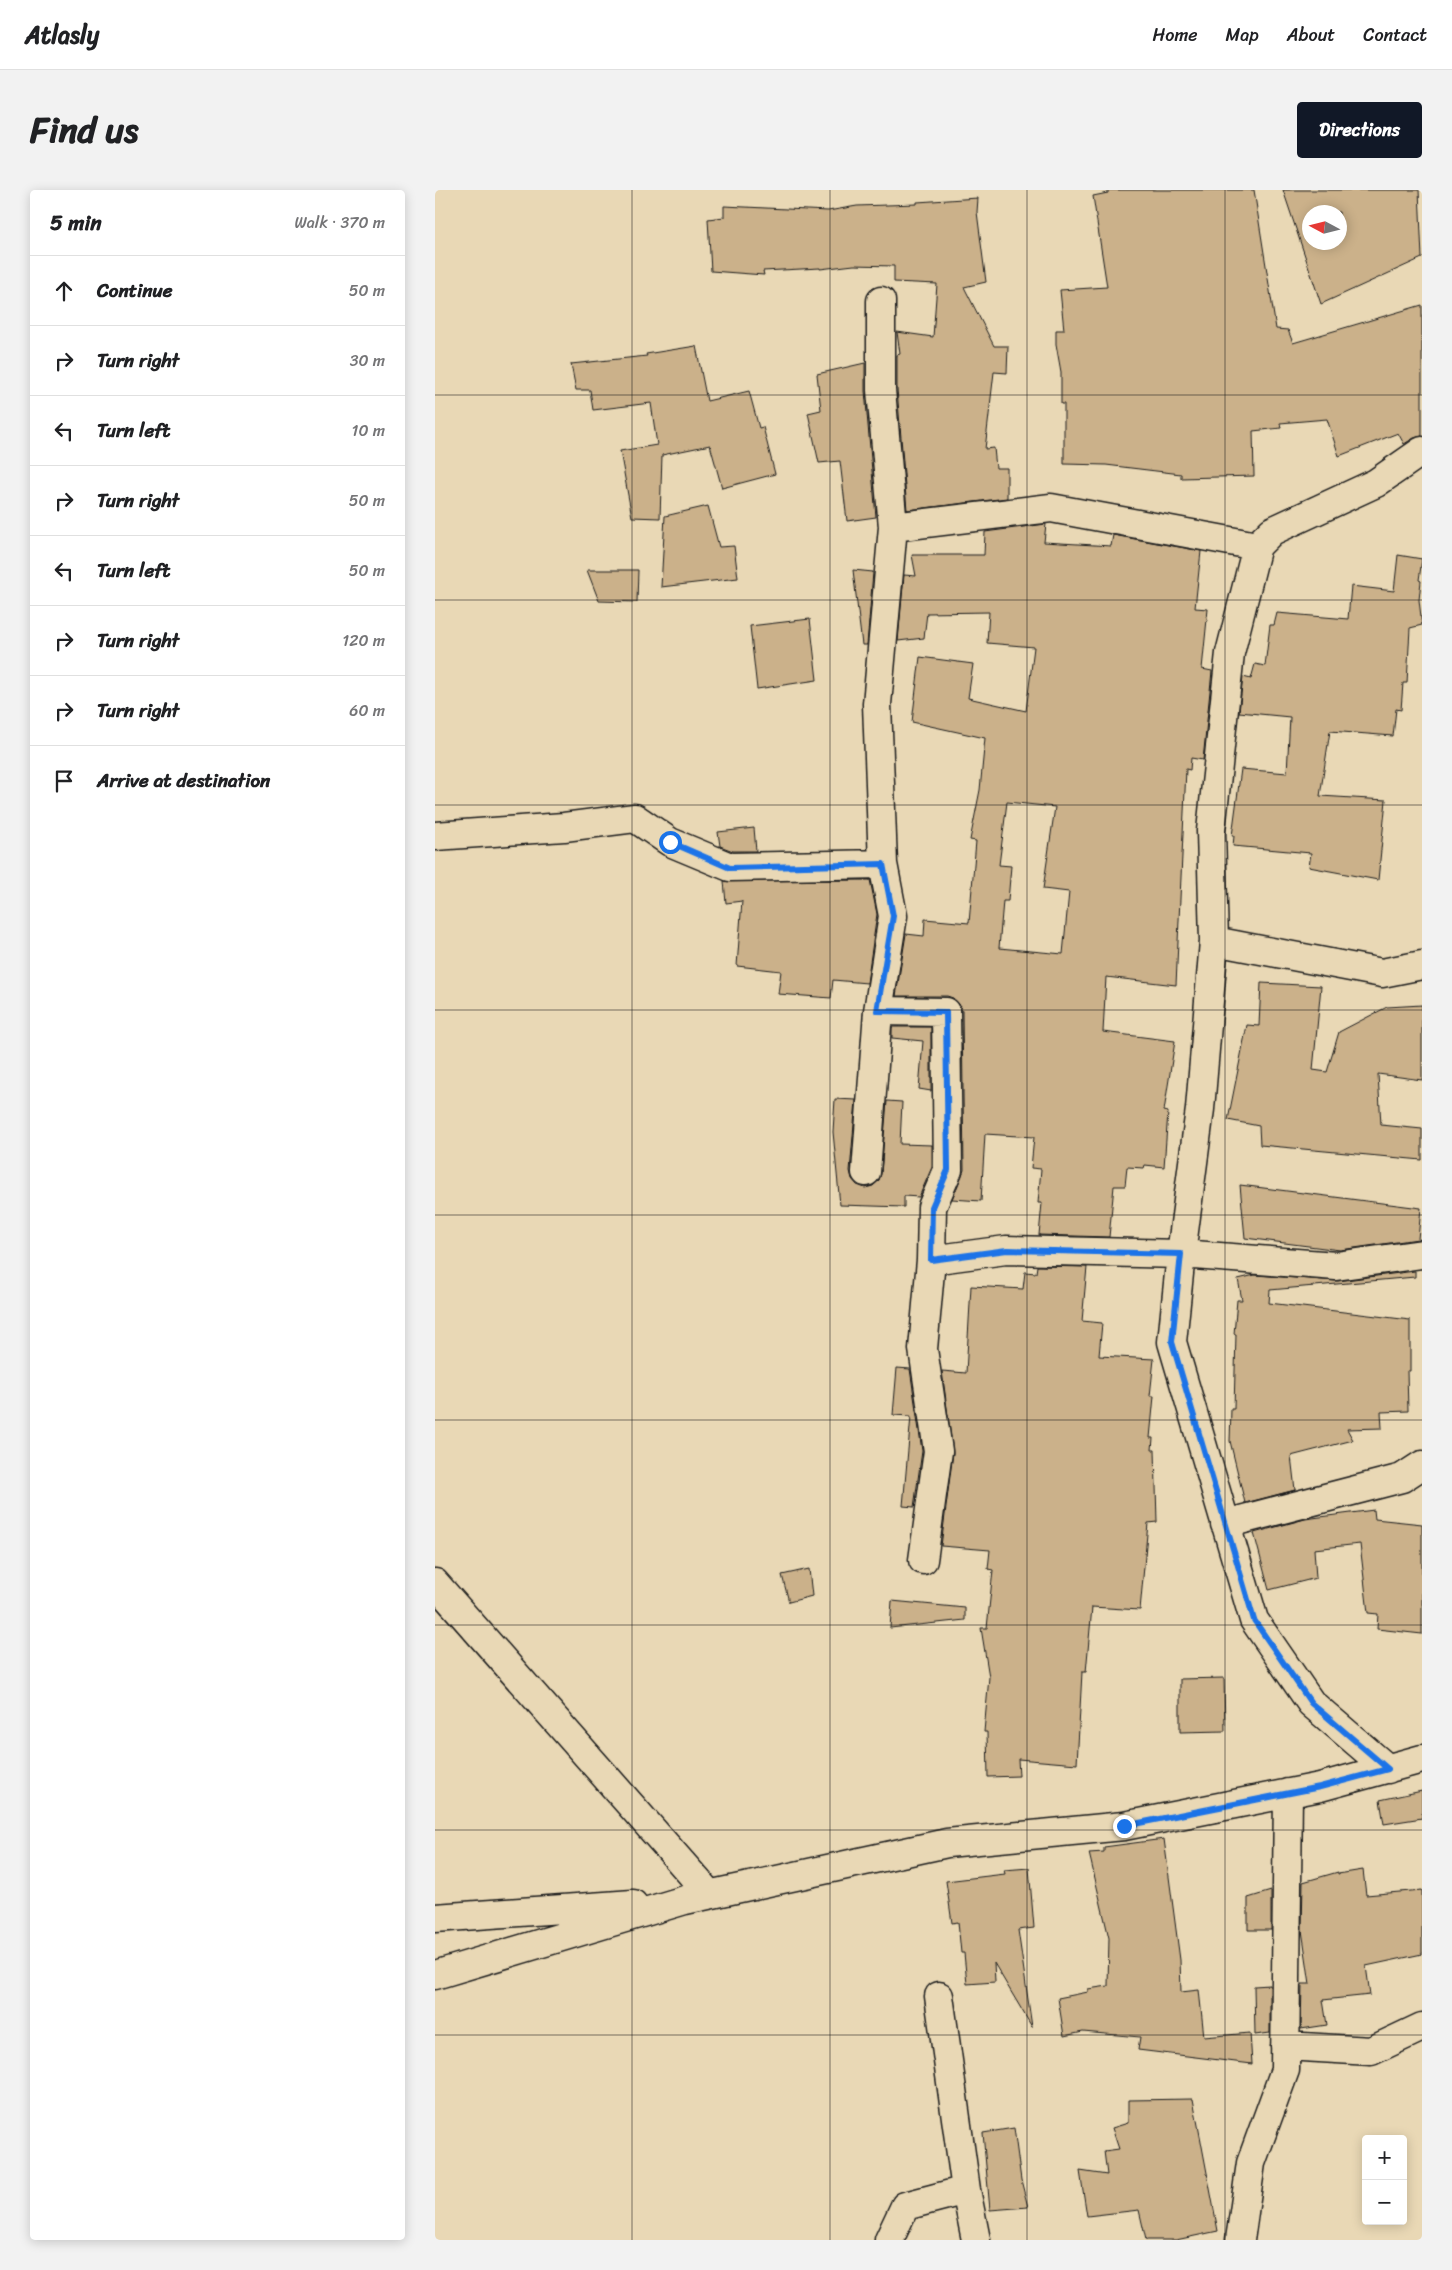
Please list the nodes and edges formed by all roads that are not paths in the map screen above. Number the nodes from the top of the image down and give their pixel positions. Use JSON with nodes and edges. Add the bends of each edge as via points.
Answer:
{"nodes":[{"id":1,"x":881,"y":301,"type":"dead end"},
{"id":2,"x":1422,"y":451,"type":"edge"},
{"id":3,"x":893,"y":527,"type":"junction"},
{"id":4,"x":1257,"y":546,"type":"junction"},
{"id":5,"x":435,"y":836,"type":"edge"},
{"id":6,"x":883,"y":864,"type":"junction"},
{"id":7,"x":1215,"y":941,"type":"junction"},
{"id":8,"x":1422,"y":965,"type":"edge"},
{"id":9,"x":877,"y":1011,"type":"junction"},
{"id":10,"x":866,"y":1172,"type":"dead end"},
{"id":11,"x":1181,"y":1254,"type":"junction"},
{"id":12,"x":1422,"y":1254,"type":"edge"},
{"id":13,"x":931,"y":1260,"type":"junction"},
{"id":14,"x":1422,"y":1465,"type":"edge"},
{"id":15,"x":1225,"y":1524,"type":"junction"},
{"id":16,"x":923,"y":1560,"type":"dead end"},
{"id":17,"x":435,"y":1583,"type":"edge"},
{"id":18,"x":1422,"y":1759,"type":"edge"},
{"id":19,"x":1388,"y":1769,"type":"junction"},
{"id":20,"x":1288,"y":1793,"type":"junction"},
{"id":21,"x":697,"y":1897,"type":"junction"},
{"id":22,"x":435,"y":1918,"type":"edge"},
{"id":23,"x":435,"y":1975,"type":"edge"},
{"id":24,"x":939,"y":1996,"type":"dead end"},
{"id":25,"x":1422,"y":2027,"type":"edge"},
{"id":26,"x":1285,"y":2046,"type":"junction"},
{"id":27,"x":966,"y":2190,"type":"junction"},
{"id":28,"x":889,"y":2240,"type":"edge"},
{"id":29,"x":976,"y":2240,"type":"edge"},
{"id":30,"x":1240,"y":2240,"type":"edge"}],
"edges":[{"from":1,"to":3,"type":"street","via":[[881,390]]},
{"from":2,"to":4,"type":"street","via":[[1376,483],[1272,530]]},
{"from":3,"to":4,"type":"street","via":[[1051,508]]},
{"from":3,"to":6,"type":"street","via":[[877,704]]},
{"from":4,"to":7,"type":"street","via":[[1230,653],[1217,772],[1211,831]]},
{"from":5,"to":6,"type":"street","via":[[564,827],[635,818],[670,842],[730,868]]},
{"from":6,"to":9,"type":"street","via":[[893,916]]},
{"from":7,"to":8,"type":"street","via":[[1381,973]]},
{"from":7,"to":11,"type":"street","via":[[1200,1109]]},
{"from":9,"to":10,"type":"street"},
{"from":9,"to":13,"type":"street","via":[[946,1012],[948,1170],[932,1207]]},
{"from":11,"to":12,"type":"street","via":[[1336,1266]]},
{"from":11,"to":13,"type":"street","via":[[1007,1250]]},
{"from":11,"to":15,"type":"street","via":[[1172,1342]]},
{"from":13,"to":16,"type":"street","via":[[923,1349],[937,1451]]},
{"from":14,"to":15,"type":"street","via":[[1402,1478]]},
{"from":15,"to":19,"type":"street","via":[[1254,1620],[1311,1703]]},
{"from":17,"to":21,"type":"street"},
{"from":18,"to":19,"type":"street"},
{"from":19,"to":20,"type":"street"},
{"from":20,"to":21,"type":"street","via":[[1124,1826],[947,1843]]},
{"from":20,"to":26,"type":"street"},
{"from":21,"to":22,"type":"street"},
{"from":21,"to":23,"type":"street"},
{"from":24,"to":27,"type":"street"},
{"from":25,"to":26,"type":"street","via":[[1371,2051]]},
{"from":26,"to":30,"type":"street","via":[[1285,2070],[1251,2162]]},
{"from":27,"to":28,"type":"street","via":[[905,2206]]},
{"from":27,"to":29,"type":"street"}]}
